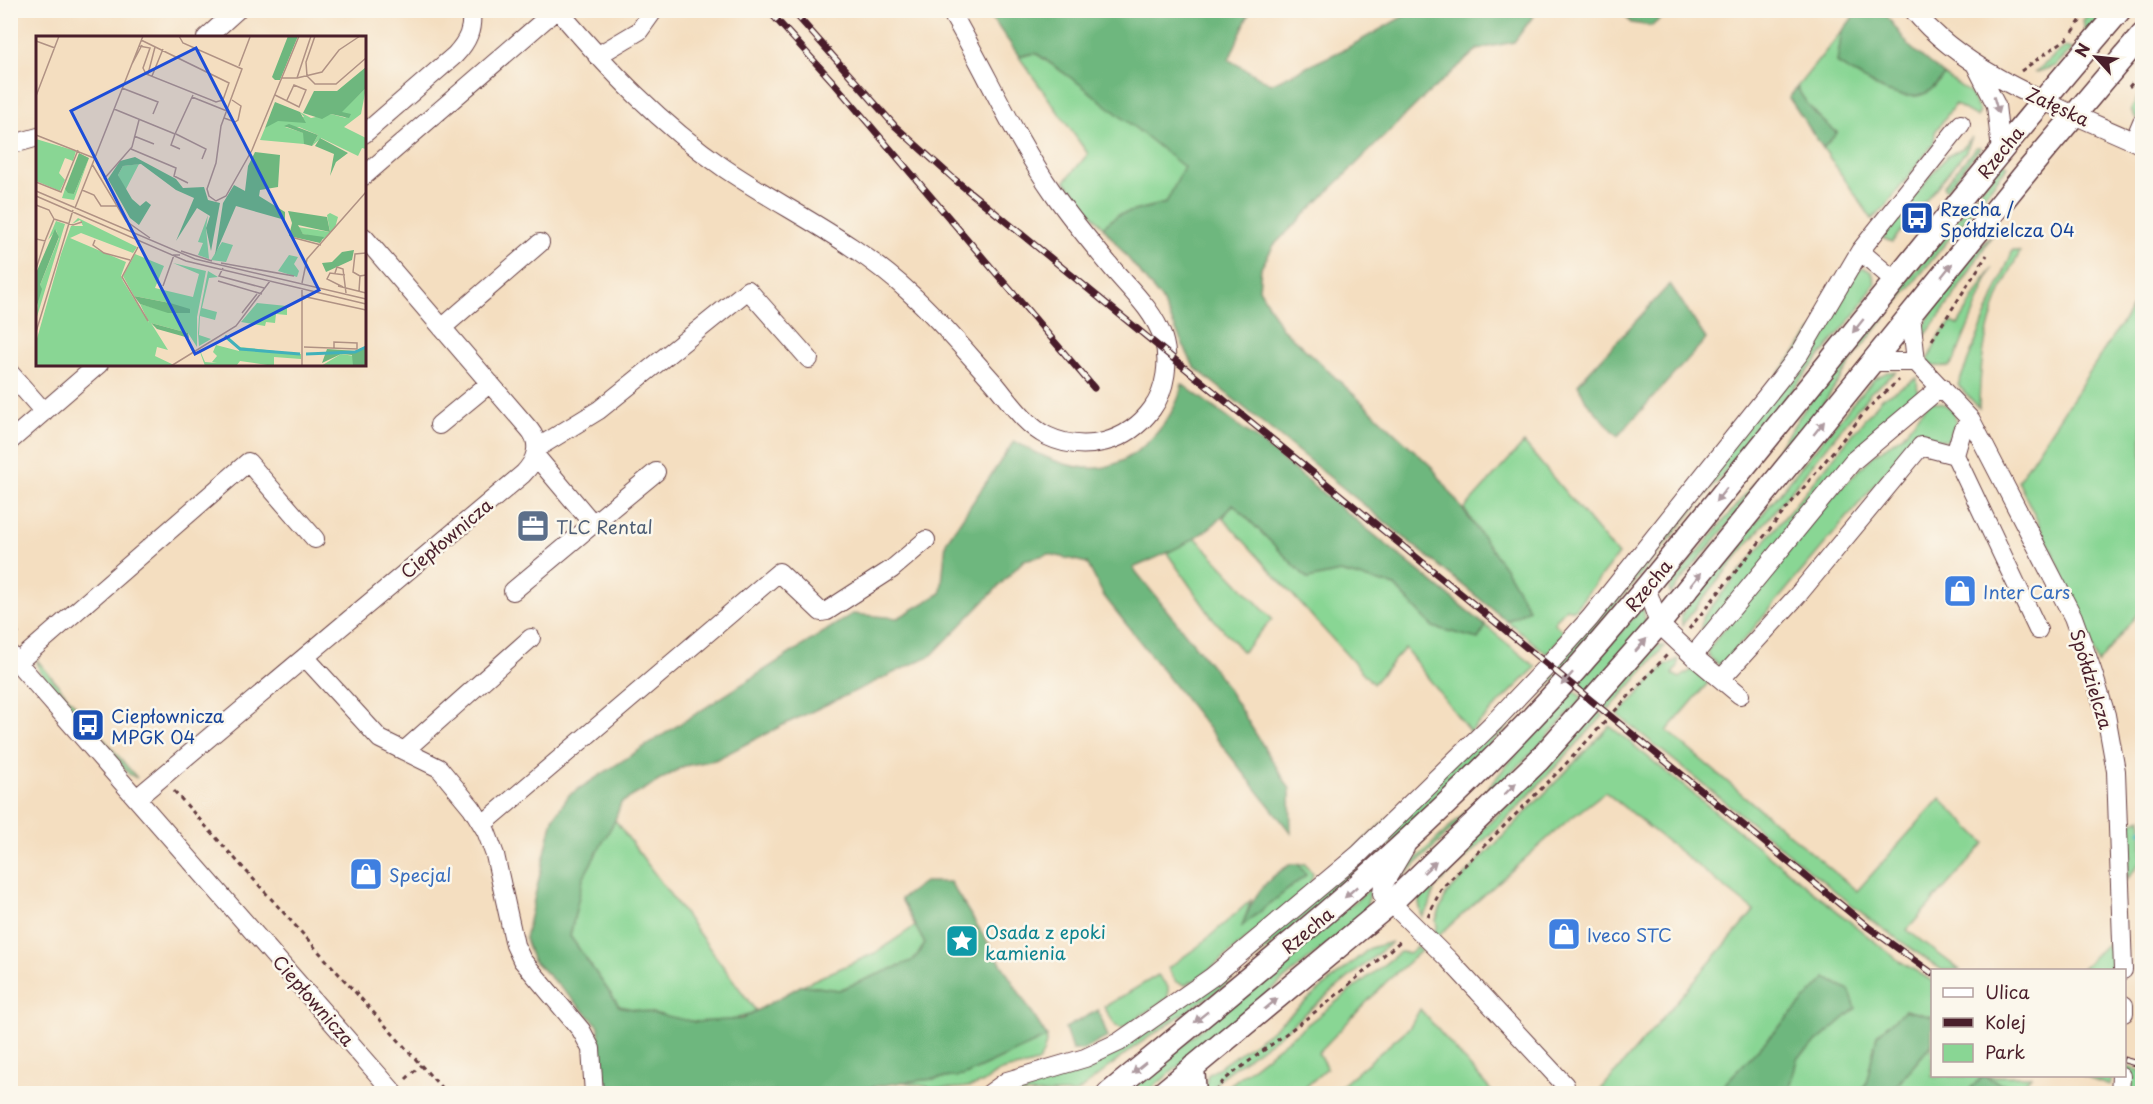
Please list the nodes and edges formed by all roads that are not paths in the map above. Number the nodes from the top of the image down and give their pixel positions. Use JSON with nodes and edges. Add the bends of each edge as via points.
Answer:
{"nodes":[{"id":1,"x":237,"y":10,"type":"edge"},
{"id":2,"x":471,"y":10,"type":"edge"},
{"id":3,"x":557,"y":10,"type":"edge"},
{"id":4,"x":654,"y":10,"type":"edge"},
{"id":5,"x":950,"y":10,"type":"edge"},
{"id":6,"x":1912,"y":10,"type":"edge"},
{"id":7,"x":2120,"y":10,"type":"edge"},
{"id":8,"x":2142,"y":34,"type":"edge"},
{"id":9,"x":208,"y":36,"type":"edge"},
{"id":10,"x":597,"y":56,"type":"junction"},
{"id":11,"x":1975,"y":65,"type":"junction"},
{"id":12,"x":2043,"y":99,"type":"junction"},
{"id":13,"x":2075,"y":113,"type":"junction"},
{"id":14,"x":2142,"y":122,"type":"edge"},
{"id":15,"x":1961,"y":124,"type":"dead end"},
{"id":16,"x":366,"y":132,"type":"edge"},
{"id":17,"x":36,"y":138,"type":"edge"},
{"id":18,"x":2138,"y":143,"type":"edge"},
{"id":19,"x":10,"y":145,"type":"edge"},
{"id":20,"x":2001,"y":151,"type":"junction"},
{"id":21,"x":366,"y":174,"type":"edge"},
{"id":22,"x":366,"y":239,"type":"edge"},
{"id":23,"x":540,"y":243,"type":"dead end"},
{"id":24,"x":1860,"y":251,"type":"junction"},
{"id":25,"x":1895,"y":281,"type":"junction"},
{"id":26,"x":1911,"y":315,"type":"junction"},
{"id":27,"x":442,"y":328,"type":"junction"},
{"id":28,"x":809,"y":359,"type":"dead end"},
{"id":29,"x":1872,"y":362,"type":"junction"},
{"id":30,"x":1916,"y":362,"type":"junction"},
{"id":31,"x":97,"y":366,"type":"edge"},
{"id":32,"x":10,"y":373,"type":"edge"},
{"id":33,"x":490,"y":383,"type":"junction"},
{"id":34,"x":1941,"y":387,"type":"junction"},
{"id":35,"x":44,"y":412,"type":"junction"},
{"id":36,"x":1971,"y":420,"type":"junction"},
{"id":37,"x":440,"y":425,"type":"dead end"},
{"id":38,"x":18,"y":432,"type":"edge"},
{"id":39,"x":10,"y":441,"type":"edge"},
{"id":40,"x":536,"y":451,"type":"junction"},
{"id":41,"x":1955,"y":455,"type":"junction"},
{"id":42,"x":656,"y":472,"type":"dead end"},
{"id":43,"x":593,"y":524,"type":"junction"},
{"id":44,"x":315,"y":539,"type":"dead end"},
{"id":45,"x":926,"y":540,"type":"dead end"},
{"id":46,"x":1646,"y":587,"type":"junction"},
{"id":47,"x":513,"y":591,"type":"dead end"},
{"id":48,"x":1659,"y":624,"type":"junction"},
{"id":49,"x":2038,"y":630,"type":"dead end"},
{"id":50,"x":531,"y":638,"type":"dead end"},
{"id":51,"x":1693,"y":656,"type":"junction"},
{"id":52,"x":305,"y":657,"type":"junction"},
{"id":53,"x":14,"y":658,"type":"edge"},
{"id":54,"x":1721,"y":679,"type":"junction"},
{"id":55,"x":1740,"y":695,"type":"dead end"},
{"id":56,"x":404,"y":751,"type":"junction"},
{"id":57,"x":137,"y":798,"type":"junction"},
{"id":58,"x":483,"y":825,"type":"junction"},
{"id":59,"x":1410,"y":839,"type":"junction"},
{"id":60,"x":1391,"y":903,"type":"junction"},
{"id":61,"x":2122,"y":969,"type":"edge"},
{"id":62,"x":1193,"y":1067,"type":"junction"},
{"id":63,"x":2121,"y":1077,"type":"edge"},
{"id":64,"x":1565,"y":1085,"type":"dead end"},
{"id":65,"x":398,"y":1089,"type":"edge"},
{"id":66,"x":594,"y":1094,"type":"edge"},
{"id":67,"x":989,"y":1094,"type":"edge"},
{"id":68,"x":1108,"y":1094,"type":"edge"},
{"id":69,"x":1161,"y":1094,"type":"edge"},
{"id":70,"x":1195,"y":1094,"type":"edge"},
{"id":71,"x":2120,"y":1094,"type":"edge"}],
"edges":[{"from":1,"to":9,"type":"street"},
{"from":2,"to":16,"type":"street","via":[[472,27],[467,42]]},
{"from":3,"to":10,"type":"street"},
{"from":3,"to":21,"type":"street"},
{"from":4,"to":10,"type":"street","via":[[639,31]]},
{"from":5,"to":10,"type":"street","via":[[1035,166],[1076,225],[1143,303],[1163,336],[1166,370],[1155,406],[1126,434],[1109,442],[1078,445],[1033,427],[950,333],[895,279],[691,144]]},
{"from":6,"to":11,"type":"street","name":"Załęska","via":[[1936,36]]},
{"from":7,"to":12,"type":"main road","name":"Rzecha"},
{"from":8,"to":13,"type":"main road","name":"Rzecha"},
{"from":11,"to":12,"type":"street","name":"Załęska"},
{"from":11,"to":20,"type":"street","name":"Załęska","one_way":true,"via":[[1996,105]]},
{"from":12,"to":13,"type":"street","name":"Załęska"},
{"from":12,"to":20,"type":"main road","name":"Rzecha"},
{"from":13,"to":18,"type":"street","name":"Załęska"},
{"from":26,"to":13,"type":"main road","name":"Rzecha","one_way":true},
{"from":14,"to":18,"type":"street"},
{"from":15,"to":24,"type":"street"},
{"from":17,"to":19,"type":"street"},
{"from":20,"to":25,"type":"main road","name":"Rzecha"},
{"from":22,"to":27,"type":"street"},
{"from":23,"to":27,"type":"street"},
{"from":24,"to":25,"type":"street"},
{"from":24,"to":67,"type":"street","via":[[1800,353],[1590,618],[1418,797],[1286,917],[1183,999],[1111,1046],[1086,1058],[1007,1081]]},
{"from":25,"to":46,"type":"main road","name":"Rzecha","one_way":true},
{"from":26,"to":29,"type":"main road","name":"Rzecha"},
{"from":26,"to":30,"type":"street"},
{"from":27,"to":33,"type":"street"},
{"from":28,"to":40,"type":"street","via":[[748,290],[599,410]]},
{"from":29,"to":30,"type":"street"},
{"from":48,"to":29,"type":"main road","name":"Rzecha","one_way":true},
{"from":30,"to":34,"type":"street","name":"Spółdzielcza"},
{"from":31,"to":35,"type":"street"},
{"from":32,"to":35,"type":"street"},
{"from":33,"to":37,"type":"street"},
{"from":33,"to":40,"type":"street","via":[[534,435]]},
{"from":34,"to":36,"type":"street","name":"Spółdzielcza"},
{"from":34,"to":51,"type":"street","via":[[1853,460]]},
{"from":35,"to":38,"type":"street"},
{"from":36,"to":41,"type":"street","via":[[1962,431]]},
{"from":36,"to":61,"type":"street","name":"Spółdzielcza","via":[[2073,617],[2106,716],[2118,799]]},
{"from":38,"to":39,"type":"street"},
{"from":40,"to":43,"type":"street"},
{"from":40,"to":52,"type":"street","name":"Ciepłownicza","via":[[523,474]]},
{"from":41,"to":49,"type":"street"},
{"from":41,"to":54,"type":"street","via":[[1921,446],[1797,596]]},
{"from":42,"to":43,"type":"street"},
{"from":43,"to":47,"type":"street"},
{"from":44,"to":53,"type":"street","via":[[248,462]]},
{"from":45,"to":58,"type":"street","via":[[892,569],[827,611],[821,612],[778,572]]},
{"from":46,"to":48,"type":"street"},
{"from":46,"to":59,"type":"main road","name":"Rzecha","one_way":true,"via":[[1529,721]]},
{"from":48,"to":51,"type":"street"},
{"from":60,"to":48,"type":"main road","name":"Rzecha","one_way":true,"via":[[1539,760]]},
{"from":50,"to":56,"type":"street"},
{"from":51,"to":54,"type":"street"},
{"from":52,"to":56,"type":"street","via":[[380,739]]},
{"from":52,"to":57,"type":"street","name":"Ciepłownicza"},
{"from":53,"to":57,"type":"street","name":"Ciepłownicza"},
{"from":54,"to":55,"type":"street"},
{"from":56,"to":58,"type":"street","via":[[439,768]]},
{"from":57,"to":65,"type":"street","name":"Ciepłownicza"},
{"from":58,"to":66,"type":"street","via":[[495,855],[515,945],[522,960],[581,1030],[591,1049]]},
{"from":59,"to":60,"type":"street","via":[[1383,885],[1382,894]]},
{"from":59,"to":68,"type":"main road","name":"Rzecha","one_way":true,"via":[[1328,913]]},
{"from":62,"to":60,"type":"main road","name":"Rzecha","one_way":true},
{"from":60,"to":64,"type":"street"},
{"from":62,"to":69,"type":"main road","name":"Rzecha"},
{"from":62,"to":70,"type":"main road"},
{"from":63,"to":71,"type":"street"}]}
